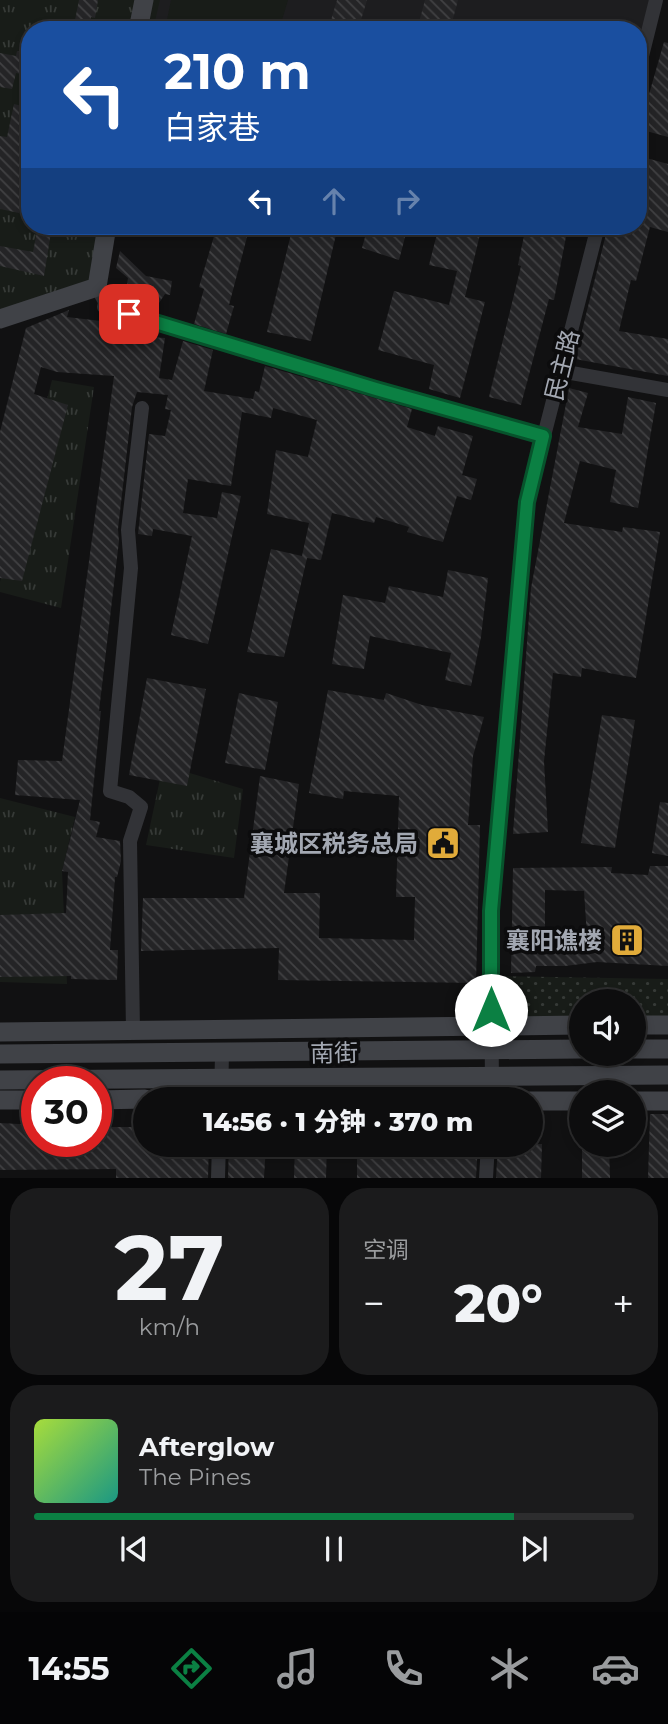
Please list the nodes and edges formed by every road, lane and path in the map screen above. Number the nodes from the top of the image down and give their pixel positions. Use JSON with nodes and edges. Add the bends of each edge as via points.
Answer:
{"nodes":[{"id":1,"x":144,"y":0,"type":"edge"},
{"id":2,"x":656,"y":0,"type":"edge"},
{"id":3,"x":140,"y":21,"type":"edge"},
{"id":4,"x":647,"y":36,"type":"edge"},
{"id":5,"x":106,"y":235,"type":"edge"},
{"id":6,"x":596,"y":235,"type":"edge"},
{"id":7,"x":97,"y":287,"type":"junction"},
{"id":8,"x":0,"y":320,"type":"edge"},
{"id":9,"x":560,"y":371,"type":"junction"},
{"id":10,"x":668,"y":390,"type":"edge"},
{"id":11,"x":142,"y":408,"type":"dead end"},
{"id":12,"x":543,"y":436,"type":"junction"},
{"id":13,"x":569,"y":1025,"type":"edge"},
{"id":14,"x":646,"y":1025,"type":"edge"},
{"id":15,"x":668,"y":1025,"type":"edge"},
{"id":16,"x":490,"y":1026,"type":"junction"},
{"id":17,"x":133,"y":1031,"type":"junction"},
{"id":18,"x":0,"y":1032,"type":"edge"},
{"id":19,"x":569,"y":1049,"type":"edge"},
{"id":20,"x":646,"y":1049,"type":"edge"},
{"id":21,"x":668,"y":1049,"type":"edge"},
{"id":22,"x":491,"y":1050,"type":"junction"},
{"id":23,"x":0,"y":1054,"type":"edge"},
{"id":24,"x":222,"y":1054,"type":"junction"},
{"id":25,"x":490,"y":1075,"type":"junction"},
{"id":26,"x":668,"y":1075,"type":"edge"},
{"id":27,"x":0,"y":1080,"type":"edge"},
{"id":28,"x":133,"y":1087,"type":"edge"},
{"id":29,"x":221,"y":1087,"type":"edge"},
{"id":30,"x":300,"y":1087,"type":"edge"},
{"id":31,"x":491,"y":1087,"type":"edge"},
{"id":32,"x":133,"y":1099,"type":"edge"},
{"id":33,"x":0,"y":1100,"type":"edge"},
{"id":34,"x":21,"y":1100,"type":"edge"},
{"id":35,"x":112,"y":1100,"type":"edge"},
{"id":36,"x":543,"y":1101,"type":"edge"},
{"id":37,"x":569,"y":1101,"type":"edge"},
{"id":38,"x":646,"y":1101,"type":"edge"},
{"id":39,"x":668,"y":1101,"type":"edge"},
{"id":40,"x":219,"y":1157,"type":"edge"},
{"id":41,"x":487,"y":1157,"type":"edge"},
{"id":42,"x":218,"y":1178,"type":"edge"},
{"id":43,"x":486,"y":1178,"type":"edge"}],
"edges":[{"from":1,"to":3,"type":"main road"},
{"from":2,"to":4,"type":"street"},
{"from":5,"to":7,"type":"main road"},
{"from":6,"to":9,"type":"street","name":"民主路"},
{"from":7,"to":8,"type":"main road"},
{"from":7,"to":12,"type":"street","via":[[104,307]]},
{"from":9,"to":10,"type":"street"},
{"from":9,"to":12,"type":"street","name":"民主路"},
{"from":11,"to":17,"type":"street","via":[[128,530],[131,568],[110,791],[141,807],[130,841]]},
{"from":12,"to":16,"type":"street","name":"民主路","via":[[525,515],[491,911]]},
{"from":13,"to":16,"type":"main road"},
{"from":14,"to":15,"type":"main road"},
{"from":16,"to":17,"type":"main road"},
{"from":16,"to":22,"type":"street","name":"民主路"},
{"from":17,"to":18,"type":"main road"},
{"from":19,"to":22,"type":"main road","name":"南街"},
{"from":20,"to":21,"type":"main road"},
{"from":22,"to":24,"type":"main road","name":"南街"},
{"from":22,"to":25,"type":"street","name":"民主路"},
{"from":23,"to":24,"type":"main road","name":"南街"},
{"from":24,"to":29,"type":"street"},
{"from":25,"to":26,"type":"main road","name":"南街"},
{"from":25,"to":30,"type":"main road","name":"南街"},
{"from":25,"to":31,"type":"street","name":"民主路"},
{"from":27,"to":28,"type":"main road","name":"南街"},
{"from":32,"to":35,"type":"main road"},
{"from":33,"to":34,"type":"main road"},
{"from":36,"to":37,"type":"main road"},
{"from":38,"to":39,"type":"main road"},
{"from":40,"to":42,"type":"street"},
{"from":41,"to":43,"type":"street"}]}
